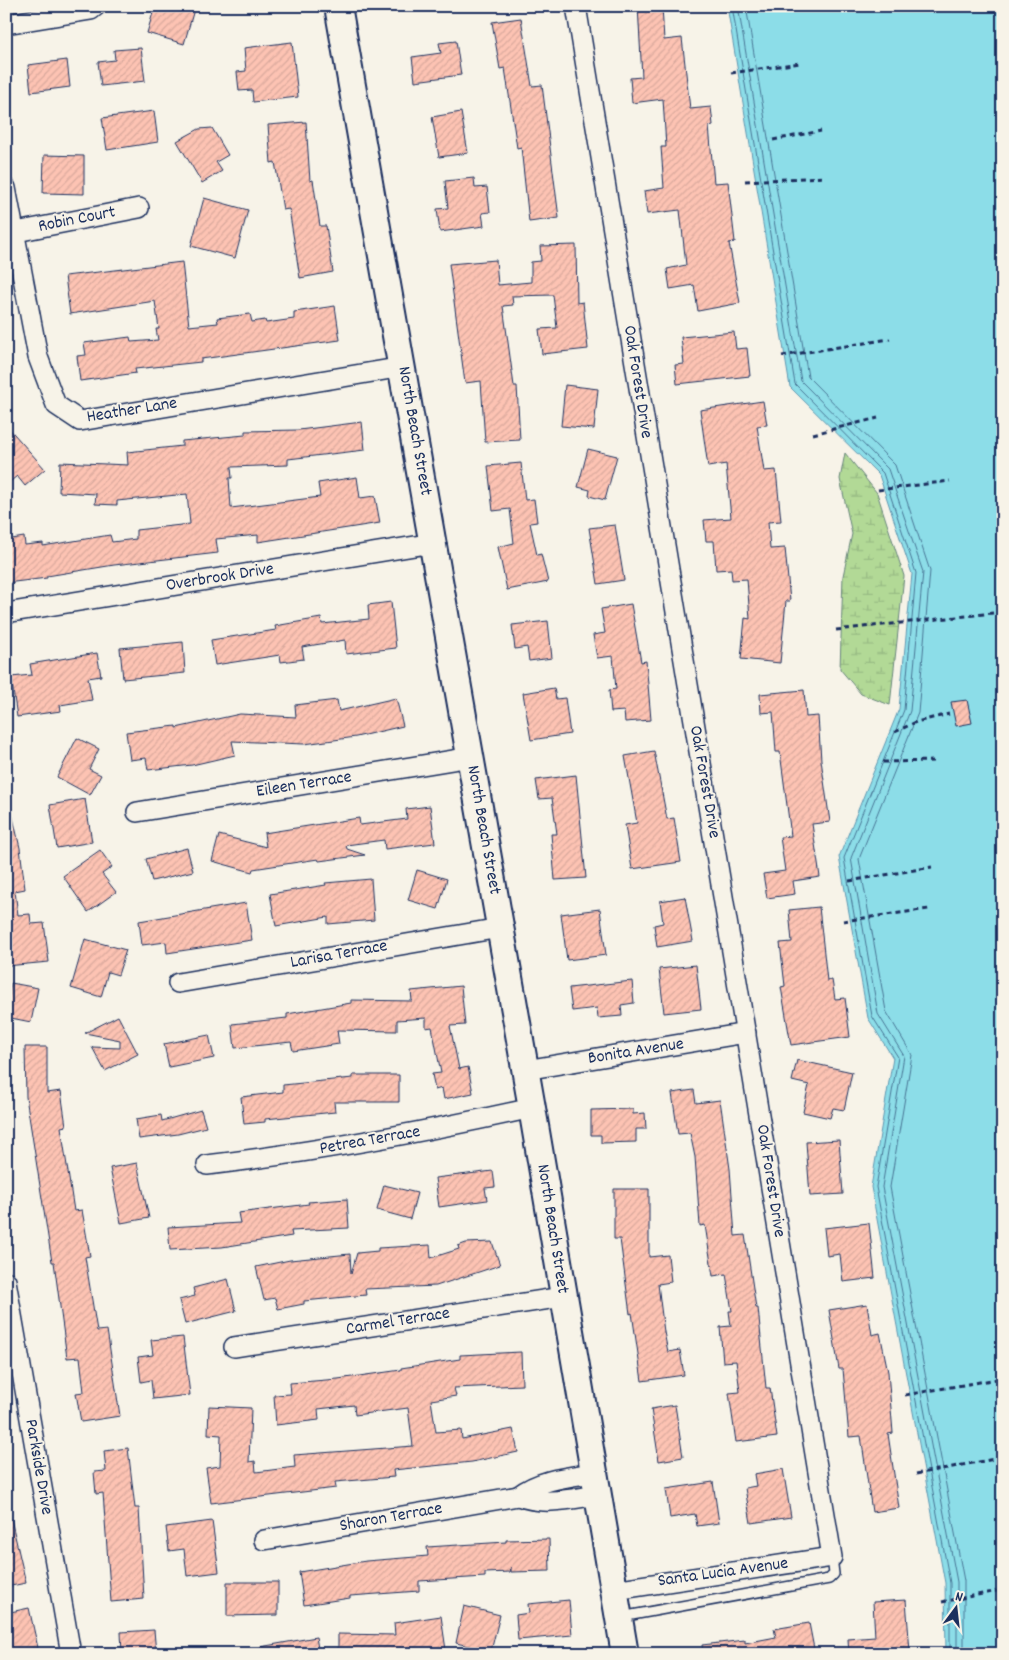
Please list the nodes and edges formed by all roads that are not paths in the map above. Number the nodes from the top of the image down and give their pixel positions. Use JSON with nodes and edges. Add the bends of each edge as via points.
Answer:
{"nodes":[{"id":1,"x":96,"y":6,"type":"edge"},
{"id":2,"x":576,"y":6,"type":"edge"},
{"id":3,"x":342,"y":7,"type":"edge"},
{"id":4,"x":6,"y":24,"type":"edge"},
{"id":5,"x":6,"y":188,"type":"edge"},
{"id":6,"x":139,"y":208,"type":"dead end"},
{"id":7,"x":16,"y":232,"type":"junction"},
{"id":8,"x":403,"y":367,"type":"junction"},
{"id":9,"x":433,"y":543,"type":"junction"},
{"id":10,"x":6,"y":613,"type":"edge"},
{"id":11,"x":471,"y":757,"type":"junction"},
{"id":12,"x":137,"y":812,"type":"dead end"},
{"id":13,"x":500,"y":928,"type":"junction"},
{"id":14,"x":178,"y":983,"type":"dead end"},
{"id":15,"x":746,"y":1034,"type":"junction"},
{"id":16,"x":525,"y":1070,"type":"junction"},
{"id":17,"x":532,"y":1108,"type":"junction"},
{"id":18,"x":207,"y":1165,"type":"dead end"},
{"id":19,"x":6,"y":1280,"type":"edge"},
{"id":20,"x":563,"y":1297,"type":"junction"},
{"id":21,"x":234,"y":1347,"type":"dead end"},
{"id":22,"x":15,"y":1377,"type":"edge"},
{"id":23,"x":596,"y":1484,"type":"junction"},
{"id":24,"x":264,"y":1540,"type":"dead end"},
{"id":25,"x":832,"y":1557,"type":"junction"},
{"id":26,"x":614,"y":1590,"type":"junction"},
{"id":27,"x":619,"y":1618,"type":"junction"},
{"id":28,"x":71,"y":1654,"type":"edge"},
{"id":29,"x":625,"y":1654,"type":"edge"}],
"edges":[{"from":1,"to":4,"type":"street","via":[[91,10]]},
{"from":2,"to":15,"type":"street","name":"Oak Forest Drive"},
{"from":3,"to":8,"type":"street","name":"North Beach Street"},
{"from":5,"to":7,"type":"street","name":"Heather Lane"},
{"from":6,"to":7,"type":"street","name":"Robin Court"},
{"from":7,"to":8,"type":"street","name":"Heather Lane","via":[[38,357],[56,405],[80,421]]},
{"from":8,"to":9,"type":"street","name":"North Beach Street"},
{"from":9,"to":10,"type":"street","name":"Overbrook Drive"},
{"from":9,"to":11,"type":"street","name":"North Beach Street"},
{"from":11,"to":12,"type":"street","name":"Eileen Terrace"},
{"from":11,"to":13,"type":"street","name":"North Beach Street"},
{"from":13,"to":14,"type":"street","name":"Larisa Terrace"},
{"from":13,"to":16,"type":"street","name":"North Beach Street"},
{"from":15,"to":16,"type":"street","name":"Bonita Avenue"},
{"from":15,"to":25,"type":"street","name":"Oak Forest Drive"},
{"from":16,"to":17,"type":"street","name":"North Beach Street"},
{"from":17,"to":18,"type":"street","name":"Petrea Terrace","via":[[383,1139]]},
{"from":17,"to":20,"type":"street","name":"North Beach Street"},
{"from":19,"to":22,"type":"street","name":"Parkside Drive"},
{"from":20,"to":21,"type":"street","name":"Carmel Terrace"},
{"from":20,"to":23,"type":"street","name":"North Beach Street"},
{"from":22,"to":28,"type":"street","name":"Parkside Drive"},
{"from":23,"to":24,"type":"street","name":"Sharon Terrace","via":[[557,1502],[531,1501],[518,1496]]},
{"from":23,"to":26,"type":"street","name":"North Beach Street"},
{"from":25,"to":26,"type":"street","name":"Santa Lucia Avenue"},
{"from":25,"to":27,"type":"lane","via":[[834,1574],[829,1579]]},
{"from":26,"to":27,"type":"street","name":"North Beach Street"},
{"from":27,"to":29,"type":"street","name":"North Beach Street"}]}
